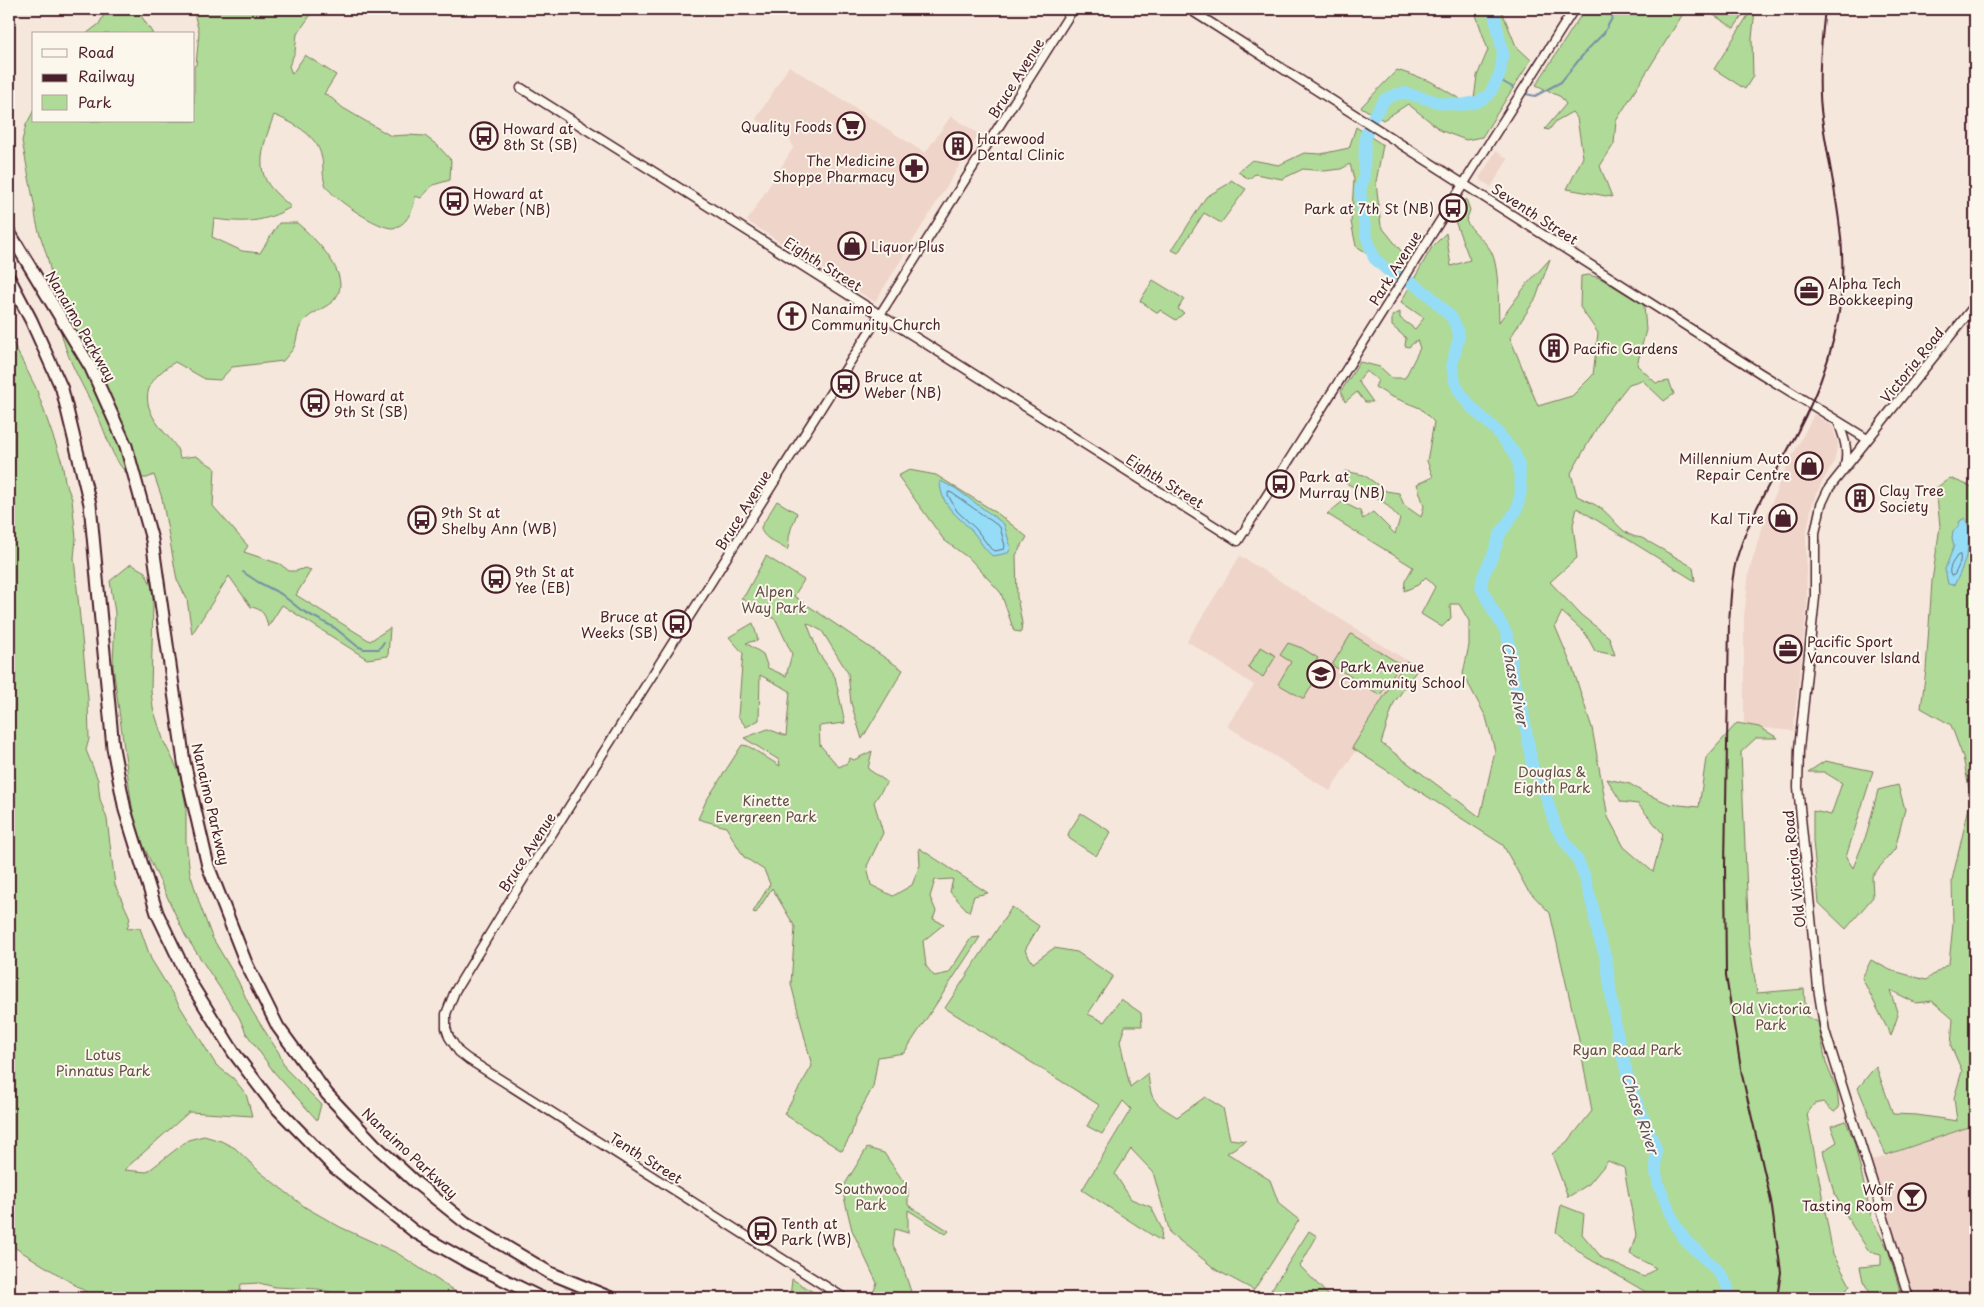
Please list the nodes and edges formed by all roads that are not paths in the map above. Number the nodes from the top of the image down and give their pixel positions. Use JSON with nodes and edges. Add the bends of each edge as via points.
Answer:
{"nodes":[{"id":1,"x":1073,"y":9,"type":"edge"},
{"id":2,"x":1189,"y":9,"type":"edge"},
{"id":3,"x":1574,"y":9,"type":"edge"},
{"id":4,"x":521,"y":88,"type":"dead end"},
{"id":5,"x":1464,"y":183,"type":"junction"},
{"id":6,"x":9,"y":232,"type":"edge"},
{"id":7,"x":9,"y":278,"type":"edge"},
{"id":8,"x":1975,"y":305,"type":"edge"},
{"id":9,"x":881,"y":315,"type":"junction"},
{"id":10,"x":1838,"y":421,"type":"junction"},
{"id":11,"x":1867,"y":440,"type":"junction"},
{"id":12,"x":1845,"y":468,"type":"junction"},
{"id":13,"x":1238,"y":542,"type":"joint"},
{"id":14,"x":446,"y":1028,"type":"joint"},
{"id":15,"x":541,"y":1298,"type":"edge"},
{"id":16,"x":611,"y":1298,"type":"edge"},
{"id":17,"x":844,"y":1298,"type":"edge"},
{"id":18,"x":1909,"y":1298,"type":"edge"}],
"edges":[{"from":1,"to":9,"type":"street","name":"Bruce Avenue"},
{"from":2,"to":5,"type":"street","name":"Seventh Street"},
{"from":3,"to":5,"type":"street","name":"Park Avenue"},
{"from":4,"to":9,"type":"street","name":"Eighth Street"},
{"from":5,"to":10,"type":"street","name":"Seventh Street"},
{"from":5,"to":13,"type":"street","name":"Park Avenue"},
{"from":6,"to":16,"type":"highway","name":"Nanaimo Parkway","via":[[91,368],[126,446],[152,540],[184,762],[208,866],[246,963],[278,1027],[327,1094],[415,1182],[466,1223],[550,1273]]},
{"from":7,"to":15,"type":"highway","via":[[32,320],[62,389],[90,504],[113,748],[125,810],[156,913],[191,984],[234,1053],[272,1103],[335,1168],[415,1232]]},
{"from":8,"to":11,"type":"street","name":"Victoria Road"},
{"from":9,"to":13,"type":"street","name":"Eighth Street"},
{"from":9,"to":14,"type":"street","name":"Bruce Avenue","via":[[469,967],[449,1002]]},
{"from":10,"to":11,"type":"street","name":"Seventh Street"},
{"from":10,"to":12,"type":"street","via":[[1845,439]]},
{"from":11,"to":12,"type":"street","name":"Old Victoria Road"},
{"from":12,"to":18,"type":"street","name":"Old Victoria Road","via":[[1829,488],[1821,505],[1815,533],[1815,598],[1798,787],[1825,1031]]},
{"from":14,"to":17,"type":"street","name":"Tenth Street","via":[[452,1043],[468,1059]]}]}
